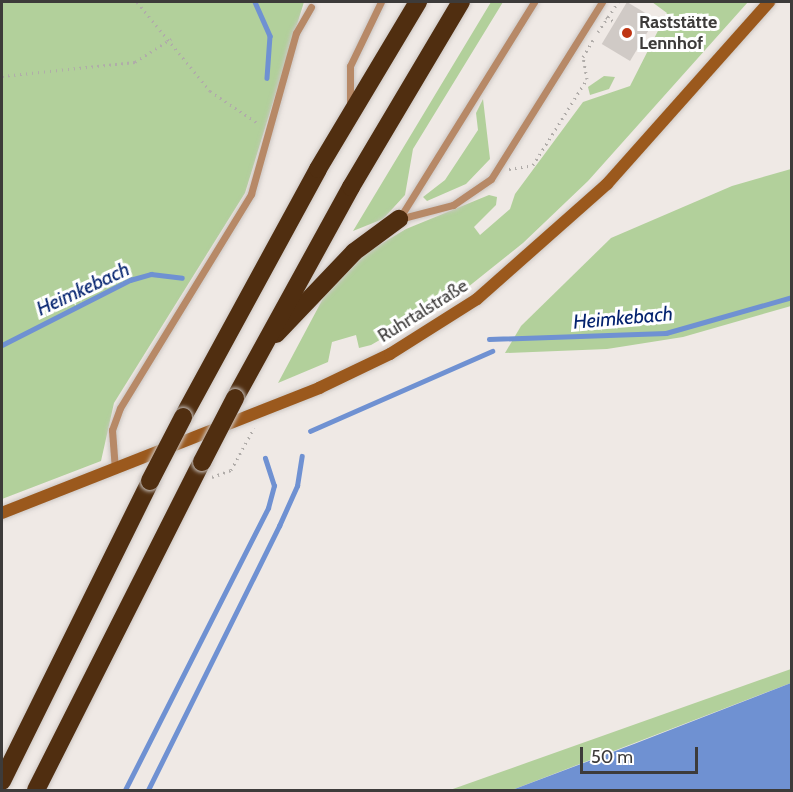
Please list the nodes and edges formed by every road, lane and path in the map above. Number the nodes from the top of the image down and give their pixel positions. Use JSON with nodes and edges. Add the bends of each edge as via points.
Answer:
{"nodes":[{"id":1,"x":137,"y":2,"type":"edge"},
{"id":2,"x":381,"y":2,"type":"edge"},
{"id":3,"x":418,"y":2,"type":"edge"},
{"id":4,"x":461,"y":2,"type":"edge"},
{"id":5,"x":534,"y":2,"type":"edge"},
{"id":6,"x":602,"y":2,"type":"edge"},
{"id":7,"x":618,"y":2,"type":"edge"},
{"id":8,"x":768,"y":2,"type":"edge"},
{"id":9,"x":311,"y":7,"type":"dead end"},
{"id":10,"x":171,"y":39,"type":"junction"},
{"id":11,"x":2,"y":76,"type":"edge"},
{"id":12,"x":349,"y":114,"type":"junction"},
{"id":13,"x":273,"y":125,"type":"junction"},
{"id":14,"x":502,"y":165,"type":"junction"},
{"id":15,"x":399,"y":219,"type":"junction"},
{"id":16,"x":258,"y":352,"type":"junction"},
{"id":17,"x":262,"y":414,"type":"junction"},
{"id":18,"x":115,"y":470,"type":"junction"},
{"id":19,"x":191,"y":484,"type":"junction"},
{"id":20,"x":2,"y":513,"type":"edge"},
{"id":21,"x":2,"y":781,"type":"edge"},
{"id":22,"x":36,"y":790,"type":"edge"}],
"edges":[{"from":1,"to":10,"type":"path"},
{"from":2,"to":12,"type":"lane","via":[[350,66]]},
{"from":3,"to":12,"type":"highway"},
{"from":4,"to":16,"type":"highway"},
{"from":5,"to":15,"type":"lane"},
{"from":6,"to":14,"type":"lane"},
{"from":7,"to":14,"type":"path","via":[[583,57],[587,79],[533,165]]},
{"from":8,"to":17,"type":"main road","name":"Ruhrtalstraße","via":[[607,184],[512,273],[390,354]]},
{"from":9,"to":13,"type":"lane","via":[[297,33]]},
{"from":10,"to":11,"type":"path","via":[[135,62]]},
{"from":10,"to":13,"type":"path","via":[[210,91],[256,123]]},
{"from":12,"to":21,"type":"highway","bridge":true,"via":[[183,417]]},
{"from":13,"to":18,"type":"lane","via":[[246,204],[120,408],[112,430]]},
{"from":14,"to":15,"type":"lane","via":[[473,195]]},
{"from":15,"to":16,"type":"highway","via":[[354,252]]},
{"from":16,"to":19,"type":"highway","bridge":true},
{"from":17,"to":18,"type":"main road","name":"Ruhrtalstraße"},
{"from":17,"to":19,"type":"path","via":[[231,470]]},
{"from":18,"to":20,"type":"main road","name":"Ruhrtalstraße"},
{"from":19,"to":22,"type":"highway"}]}
